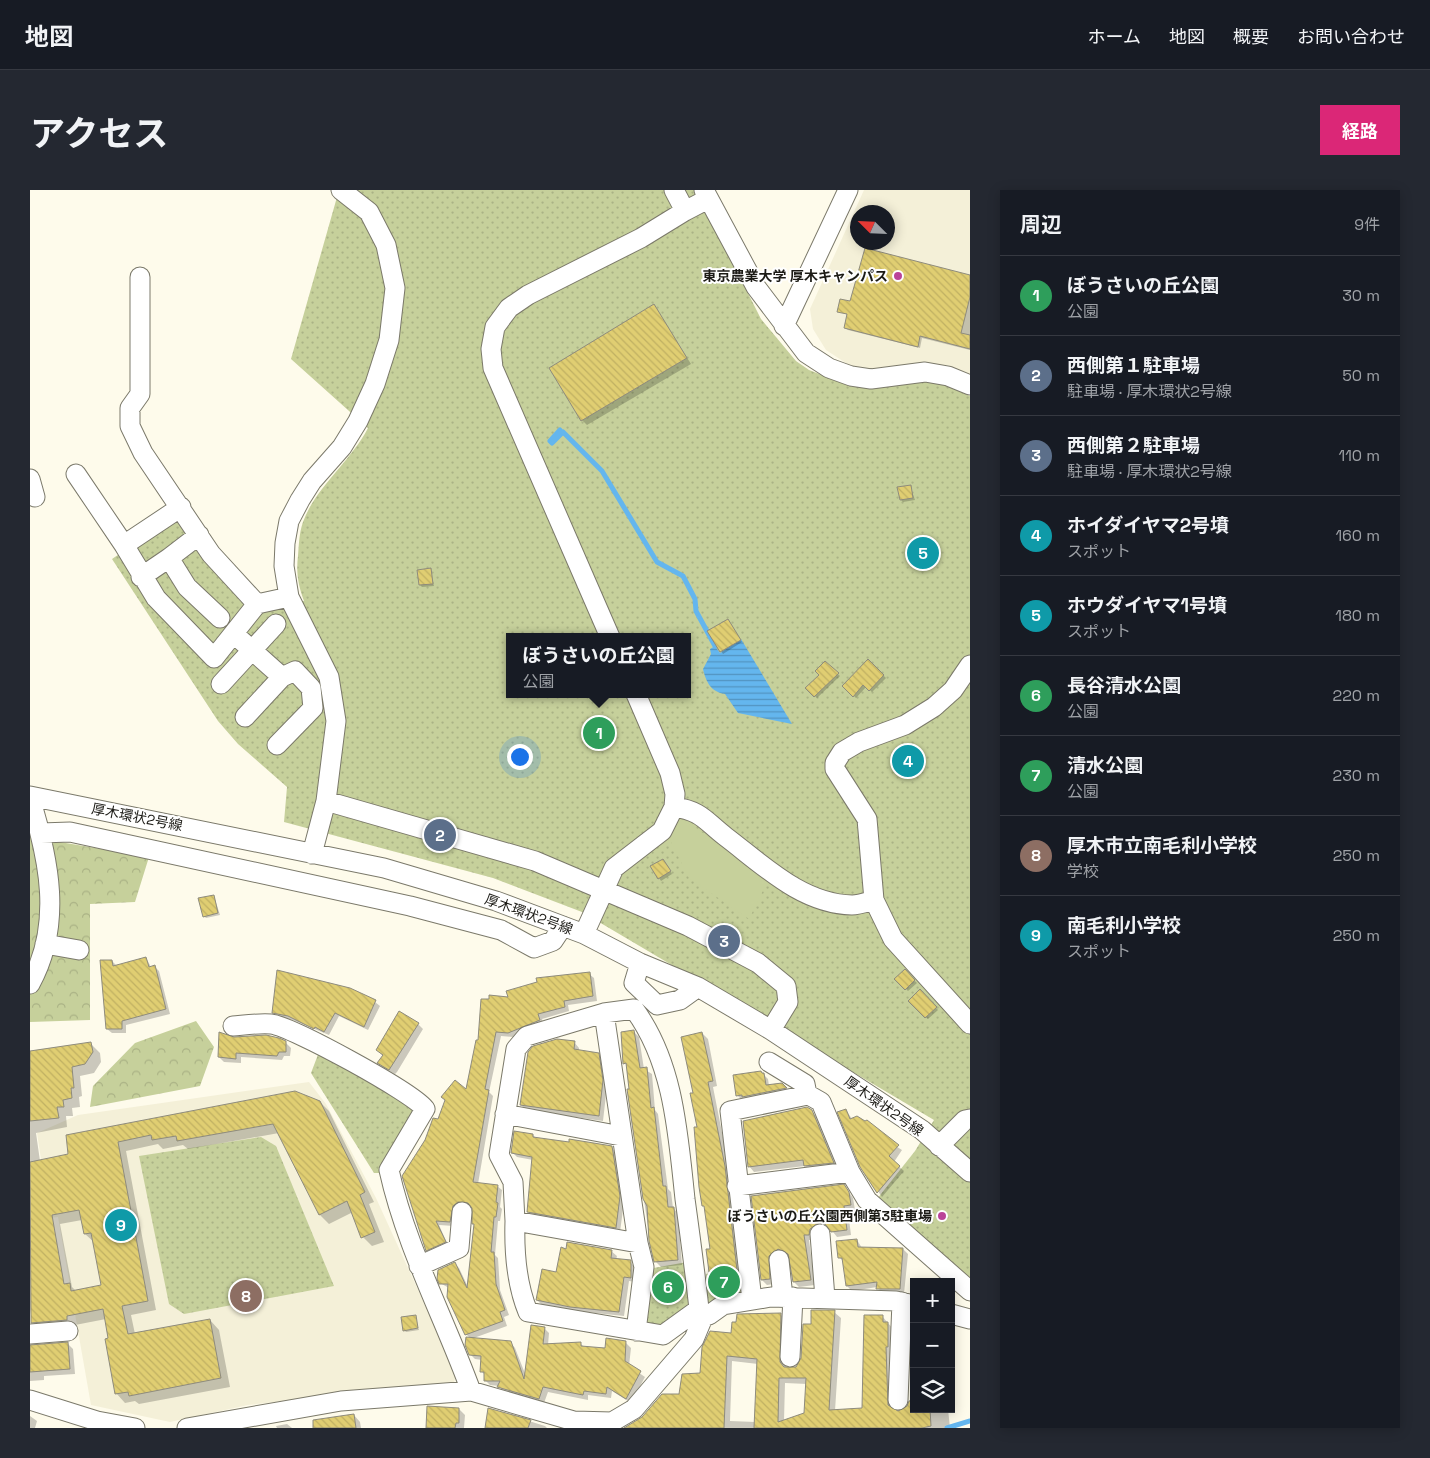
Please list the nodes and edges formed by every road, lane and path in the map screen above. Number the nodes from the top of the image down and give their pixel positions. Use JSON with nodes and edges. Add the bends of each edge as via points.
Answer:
{"nodes":[{"id":1,"x":341,"y":190,"type":"edge"},
{"id":2,"x":674,"y":190,"type":"edge"},
{"id":3,"x":848,"y":190,"type":"edge"},
{"id":4,"x":706,"y":195,"type":"edge"},
{"id":5,"x":685,"y":211,"type":"junction"},
{"id":6,"x":140,"y":278,"type":"dead end"},
{"id":7,"x":784,"y":326,"type":"junction"},
{"id":8,"x":970,"y":385,"type":"edge"},
{"id":9,"x":76,"y":474,"type":"dead end"},
{"id":10,"x":181,"y":507,"type":"junction"},
{"id":11,"x":199,"y":535,"type":"junction"},
{"id":12,"x":124,"y":545,"type":"junction"},
{"id":13,"x":169,"y":558,"type":"junction"},
{"id":14,"x":142,"y":577,"type":"junction"},
{"id":15,"x":289,"y":597,"type":"junction"},
{"id":16,"x":257,"y":604,"type":"junction"},
{"id":17,"x":220,"y":618,"type":"dead end"},
{"id":18,"x":276,"y":624,"type":"dead end"},
{"id":19,"x":608,"y":633,"type":"edge"},
{"id":20,"x":234,"y":634,"type":"junction"},
{"id":21,"x":252,"y":650,"type":"junction"},
{"id":22,"x":970,"y":665,"type":"edge"},
{"id":23,"x":282,"y":677,"type":"junction"},
{"id":24,"x":221,"y":684,"type":"dead end"},
{"id":25,"x":638,"y":698,"type":"edge"},
{"id":26,"x":245,"y":717,"type":"dead end"},
{"id":27,"x":277,"y":745,"type":"dead end"},
{"id":28,"x":30,"y":797,"type":"edge"},
{"id":29,"x":326,"y":801,"type":"junction"},
{"id":30,"x":674,"y":807,"type":"junction"},
{"id":31,"x":41,"y":833,"type":"junction"},
{"id":32,"x":312,"y":854,"type":"junction"},
{"id":33,"x":604,"y":889,"type":"junction"},
{"id":34,"x":874,"y":900,"type":"junction"},
{"id":35,"x":564,"y":926,"type":"junction"},
{"id":36,"x":584,"y":934,"type":"junction"},
{"id":37,"x":45,"y":944,"type":"junction"},
{"id":38,"x":79,"y":950,"type":"dead end"},
{"id":39,"x":640,"y":962,"type":"junction"},
{"id":40,"x":30,"y":984,"type":"edge"},
{"id":41,"x":698,"y":988,"type":"junction"},
{"id":42,"x":604,"y":1013,"type":"junction"},
{"id":43,"x":970,"y":1024,"type":"edge"},
{"id":44,"x":233,"y":1026,"type":"dead end"},
{"id":45,"x":771,"y":1030,"type":"junction"},
{"id":46,"x":769,"y":1062,"type":"dead end"},
{"id":47,"x":806,"y":1094,"type":"junction"},
{"id":48,"x":505,"y":1114,"type":"junction"},
{"id":49,"x":970,"y":1118,"type":"edge"},
{"id":50,"x":621,"y":1136,"type":"junction"},
{"id":51,"x":939,"y":1146,"type":"junction"},
{"id":52,"x":850,"y":1172,"type":"junction"},
{"id":53,"x":970,"y":1172,"type":"edge"},
{"id":54,"x":737,"y":1186,"type":"junction"},
{"id":55,"x":462,"y":1212,"type":"dead end"},
{"id":56,"x":515,"y":1221,"type":"junction"},
{"id":57,"x":820,"y":1234,"type":"dead end"},
{"id":58,"x":638,"y":1243,"type":"junction"},
{"id":59,"x":779,"y":1260,"type":"dead end"},
{"id":60,"x":419,"y":1266,"type":"junction"},
{"id":61,"x":970,"y":1291,"type":"edge"},
{"id":62,"x":788,"y":1297,"type":"junction"},
{"id":63,"x":825,"y":1298,"type":"junction"},
{"id":64,"x":752,"y":1300,"type":"junction"},
{"id":65,"x":908,"y":1304,"type":"edge"},
{"id":66,"x":702,"y":1312,"type":"junction"},
{"id":67,"x":955,"y":1315,"type":"edge"},
{"id":68,"x":970,"y":1319,"type":"edge"},
{"id":69,"x":68,"y":1331,"type":"dead end"},
{"id":70,"x":636,"y":1331,"type":"junction"},
{"id":71,"x":30,"y":1334,"type":"edge"},
{"id":72,"x":790,"y":1357,"type":"dead end"},
{"id":73,"x":894,"y":1390,"type":"dead end"},
{"id":74,"x":471,"y":1391,"type":"junction"},
{"id":75,"x":30,"y":1400,"type":"edge"},
{"id":76,"x":576,"y":1424,"type":"edge"},
{"id":77,"x":135,"y":1428,"type":"edge"},
{"id":78,"x":187,"y":1428,"type":"edge"}],
"edges":[{"from":1,"to":15,"type":"street","via":[[369,212],[386,245],[395,288],[389,340],[375,384],[358,421],[342,446],[312,481],[289,522],[284,566]]},
{"from":2,"to":5,"type":"street"},
{"from":3,"to":7,"type":"street"},
{"from":4,"to":5,"type":"street"},
{"from":4,"to":7,"type":"street","via":[[756,287]]},
{"from":5,"to":19,"type":"street","via":[[509,308],[496,327],[491,349],[493,368]]},
{"from":6,"to":10,"type":"street","via":[[140,394],[130,408],[130,426],[143,453]]},
{"from":7,"to":8,"type":"street","via":[[806,353],[828,368],[851,376],[871,378],[926,372]]},
{"from":9,"to":12,"type":"street"},
{"from":10,"to":11,"type":"street"},
{"from":10,"to":12,"type":"street"},
{"from":11,"to":13,"type":"street"},
{"from":11,"to":16,"type":"street","via":[[211,554]]},
{"from":12,"to":14,"type":"street"},
{"from":13,"to":14,"type":"street"},
{"from":13,"to":17,"type":"street","via":[[187,587]]},
{"from":14,"to":20,"type":"street","via":[[156,598],[214,658]]},
{"from":15,"to":16,"type":"street"},
{"from":15,"to":29,"type":"street","via":[[329,678],[336,721]]},
{"from":16,"to":20,"type":"street"},
{"from":18,"to":21,"type":"street"},
{"from":20,"to":21,"type":"street"},
{"from":21,"to":23,"type":"street"},
{"from":21,"to":24,"type":"street"},
{"from":22,"to":34,"type":"street","via":[[953,690],[934,707],[889,732],[859,742],[842,752],[835,762],[835,769],[867,818]]},
{"from":23,"to":26,"type":"street"},
{"from":23,"to":27,"type":"street","via":[[295,671],[311,688],[313,708]]},
{"from":25,"to":30,"type":"street","via":[[670,774],[675,794]]},
{"from":28,"to":31,"type":"street"},
{"from":28,"to":32,"type":"street","name":"厚木環状2号線"},
{"from":29,"to":32,"type":"street"},
{"from":29,"to":33,"type":"street","via":[[535,861]]},
{"from":30,"to":33,"type":"street","via":[[662,831],[627,859],[618,862]]},
{"from":30,"to":34,"type":"street","via":[[704,817],[772,873],[798,889],[826,902],[853,906]]},
{"from":31,"to":35,"type":"street","via":[[70,832],[353,892],[500,930],[534,948],[553,941]]},
{"from":31,"to":37,"type":"street","via":[[51,887]]},
{"from":32,"to":35,"type":"street","name":"厚木環状2号線","via":[[434,882]]},
{"from":33,"to":36,"type":"street"},
{"from":33,"to":45,"type":"street","via":[[688,926],[758,963],[786,986],[788,1002]]},
{"from":34,"to":43,"type":"street","via":[[893,939]]},
{"from":35,"to":36,"type":"street","name":"厚木環状2号線"},
{"from":36,"to":39,"type":"street","name":"厚木環状2号線"},
{"from":37,"to":38,"type":"street"},
{"from":37,"to":40,"type":"street"},
{"from":39,"to":41,"type":"street","name":"厚木環状2号線"},
{"from":39,"to":41,"type":"street","via":[[634,983],[656,1005],[680,1000]]},
{"from":41,"to":45,"type":"street","name":"厚木環状2号線"},
{"from":42,"to":48,"type":"street","via":[[527,1036],[516,1048]]},
{"from":42,"to":50,"type":"street"},
{"from":42,"to":66,"type":"street","via":[[634,1009],[649,1028],[661,1056],[677,1128]]},
{"from":44,"to":60,"type":"street","via":[[273,1024],[387,1081],[420,1102],[425,1109],[389,1170]]},
{"from":45,"to":51,"type":"street","name":"厚木環状2号線","via":[[922,1130]]},
{"from":46,"to":47,"type":"street","via":[[805,1084]]},
{"from":47,"to":52,"type":"street","via":[[820,1102]]},
{"from":47,"to":54,"type":"street","via":[[730,1111]]},
{"from":48,"to":50,"type":"street"},
{"from":48,"to":56,"type":"street","via":[[499,1155],[513,1182]]},
{"from":49,"to":51,"type":"street"},
{"from":50,"to":58,"type":"street"},
{"from":51,"to":53,"type":"street","name":"厚木環状2号線"},
{"from":52,"to":54,"type":"street"},
{"from":52,"to":61,"type":"street","via":[[867,1200]]},
{"from":54,"to":64,"type":"street"},
{"from":55,"to":60,"type":"street","via":[[459,1248]]},
{"from":56,"to":58,"type":"street"},
{"from":56,"to":70,"type":"street","via":[[514,1252],[528,1312]]},
{"from":57,"to":63,"type":"street"},
{"from":58,"to":70,"type":"street","via":[[644,1267]]},
{"from":59,"to":62,"type":"street"},
{"from":60,"to":74,"type":"street"},
{"from":62,"to":63,"type":"street"},
{"from":62,"to":64,"type":"street"},
{"from":62,"to":72,"type":"street"},
{"from":63,"to":65,"type":"street"},
{"from":64,"to":66,"type":"street","via":[[723,1305],[709,1315]]},
{"from":65,"to":73,"type":"street"},
{"from":66,"to":70,"type":"street","via":[[663,1335]]},
{"from":66,"to":76,"type":"street","via":[[694,1339],[634,1409],[612,1422]]},
{"from":67,"to":68,"type":"street"},
{"from":69,"to":71,"type":"street"},
{"from":74,"to":76,"type":"street"},
{"from":74,"to":78,"type":"street","via":[[341,1401]]},
{"from":75,"to":77,"type":"street","via":[[97,1422]]}]}
